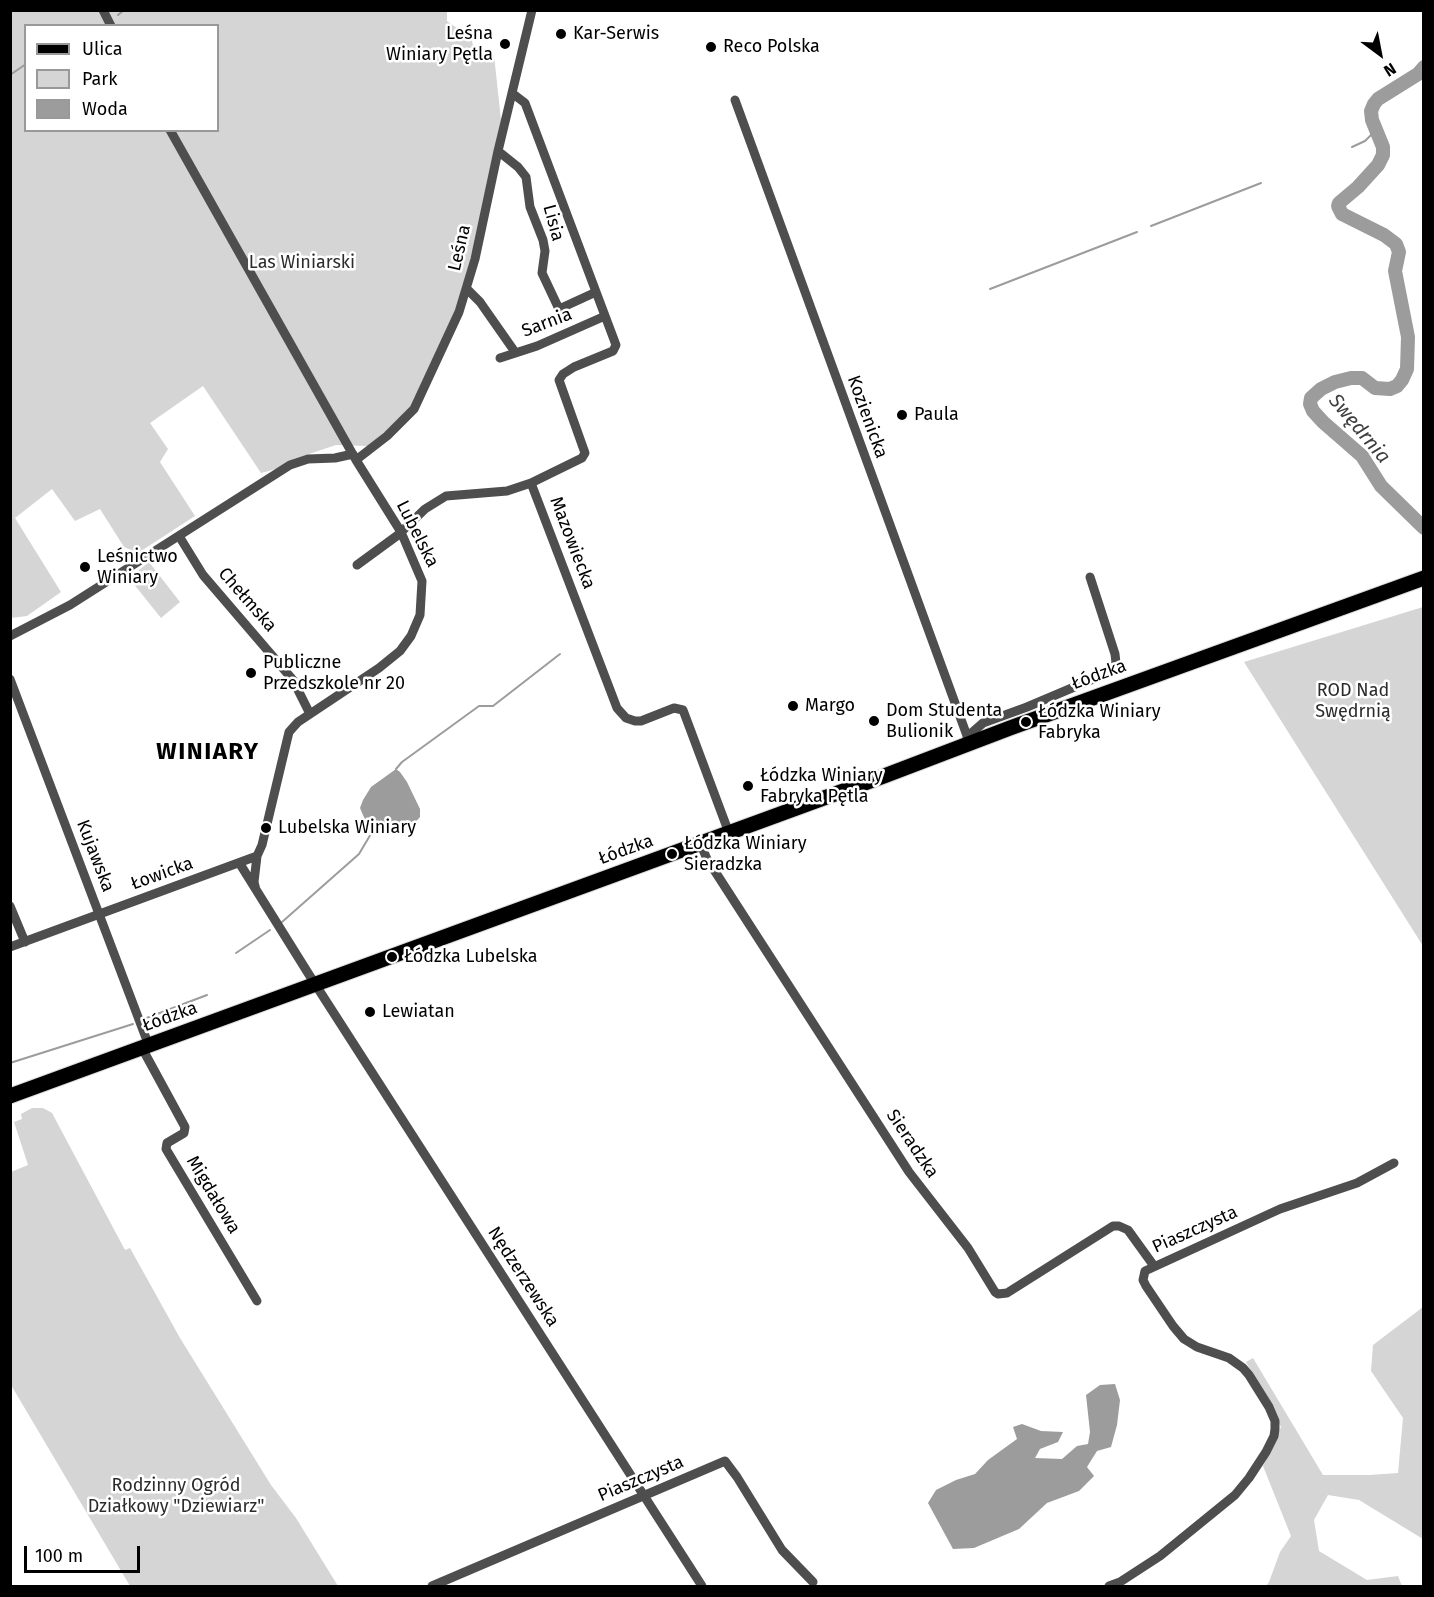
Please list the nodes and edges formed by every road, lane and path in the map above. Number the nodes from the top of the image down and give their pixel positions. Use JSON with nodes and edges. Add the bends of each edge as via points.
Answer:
{"nodes":[{"id":1,"x":103,"y":10,"type":"edge"},
{"id":2,"x":532,"y":10,"type":"edge"},
{"id":3,"x":110,"y":24,"type":"edge"},
{"id":4,"x":512,"y":93,"type":"junction"},
{"id":5,"x":735,"y":100,"type":"dead end"},
{"id":6,"x":172,"y":132,"type":"edge"},
{"id":7,"x":498,"y":151,"type":"junction"},
{"id":8,"x":467,"y":289,"type":"junction"},
{"id":9,"x":596,"y":292,"type":"junction"},
{"id":10,"x":605,"y":316,"type":"junction"},
{"id":11,"x":515,"y":352,"type":"junction"},
{"id":12,"x":500,"y":358,"type":"dead end"},
{"id":13,"x":354,"y":457,"type":"junction"},
{"id":14,"x":531,"y":483,"type":"junction"},
{"id":15,"x":401,"y":532,"type":"junction"},
{"id":16,"x":179,"y":536,"type":"junction"},
{"id":17,"x":357,"y":565,"type":"dead end"},
{"id":18,"x":1090,"y":577,"type":"dead end"},
{"id":19,"x":1424,"y":578,"type":"edge"},
{"id":20,"x":10,"y":636,"type":"edge"},
{"id":21,"x":10,"y":679,"type":"edge"},
{"id":22,"x":310,"y":714,"type":"junction"},
{"id":23,"x":969,"y":741,"type":"junction"},
{"id":24,"x":729,"y":833,"type":"junction"},
{"id":25,"x":700,"y":843,"type":"junction"},
{"id":26,"x":256,"y":856,"type":"junction"},
{"id":27,"x":240,"y":864,"type":"junction"},
{"id":28,"x":256,"y":890,"type":"junction"},
{"id":29,"x":10,"y":906,"type":"edge"},
{"id":30,"x":99,"y":914,"type":"junction"},
{"id":31,"x":25,"y":942,"type":"junction"},
{"id":32,"x":10,"y":947,"type":"edge"},
{"id":33,"x":315,"y":985,"type":"junction"},
{"id":34,"x":145,"y":1047,"type":"junction"},
{"id":35,"x":10,"y":1096,"type":"edge"},
{"id":36,"x":1394,"y":1163,"type":"dead end"},
{"id":37,"x":1154,"y":1266,"type":"junction"},
{"id":38,"x":257,"y":1301,"type":"dead end"},
{"id":39,"x":644,"y":1496,"type":"junction"},
{"id":40,"x":813,"y":1582,"type":"dead end"},
{"id":41,"x":1112,"y":1585,"type":"edge"},
{"id":42,"x":432,"y":1587,"type":"edge"},
{"id":43,"x":702,"y":1587,"type":"edge"}],
"edges":[{"from":1,"to":3,"type":"street"},
{"from":2,"to":4,"type":"street","name":"Leśna"},
{"from":4,"to":7,"type":"street","name":"Leśna"},
{"from":4,"to":9,"type":"street","name":"Mazowiecka","via":[[525,103]]},
{"from":5,"to":23,"type":"street","name":"Kozienicka"},
{"from":6,"to":13,"type":"street","name":"Lubelska"},
{"from":7,"to":8,"type":"street","name":"Leśna"},
{"from":7,"to":9,"type":"street","name":"Lisia","via":[[526,177],[530,207],[543,240],[542,273],[559,309]]},
{"from":8,"to":11,"type":"street"},
{"from":8,"to":13,"type":"street","name":"Leśna","via":[[416,405],[391,432]]},
{"from":9,"to":10,"type":"street","name":"Mazowiecka"},
{"from":10,"to":11,"type":"street","name":"Sarnia"},
{"from":10,"to":14,"type":"street","name":"Mazowiecka","via":[[615,349],[574,367],[559,381],[584,456]]},
{"from":11,"to":12,"type":"street","name":"Sarnia"},
{"from":13,"to":15,"type":"street","name":"Lubelska"},
{"from":13,"to":16,"type":"street","via":[[296,462]]},
{"from":14,"to":15,"type":"street","via":[[498,493],[447,496],[425,509]]},
{"from":14,"to":24,"type":"street","name":"Mazowiecka","via":[[617,708],[635,721],[674,708],[683,710]]},
{"from":15,"to":17,"type":"street"},
{"from":15,"to":22,"type":"street","name":"Lubelska","via":[[422,581],[421,610],[414,630],[389,661]]},
{"from":16,"to":20,"type":"street","via":[[56,613]]},
{"from":16,"to":22,"type":"street","name":"Chełmska","via":[[203,575],[292,680]]},
{"from":18,"to":23,"type":"street","via":[[1115,654],[1114,667],[978,725]]},
{"from":19,"to":23,"type":"main road","name":"Łódzka"},
{"from":21,"to":30,"type":"street","name":"Kujawska"},
{"from":22,"to":26,"type":"street","name":"Lubelska","via":[[288,732]]},
{"from":23,"to":24,"type":"main road","name":"Łódzka"},
{"from":24,"to":25,"type":"main road","name":"Łódzka"},
{"from":25,"to":33,"type":"main road","name":"Łódzka"},
{"from":25,"to":37,"type":"street","name":"Sieradzka","via":[[909,1172],[968,1248],[995,1292],[1006,1293],[1113,1226],[1128,1230]]},
{"from":26,"to":27,"type":"street","name":"Łowicka"},
{"from":26,"to":28,"type":"street","name":"Lubelska"},
{"from":27,"to":28,"type":"street"},
{"from":27,"to":30,"type":"street","name":"Łowicka"},
{"from":28,"to":33,"type":"street"},
{"from":29,"to":31,"type":"street"},
{"from":30,"to":31,"type":"street","name":"Łowicka"},
{"from":30,"to":34,"type":"street","name":"Kujawska"},
{"from":31,"to":32,"type":"street","name":"Łowicka"},
{"from":33,"to":34,"type":"main road","name":"Łódzka"},
{"from":33,"to":39,"type":"street","name":"Nędzerzewska"},
{"from":34,"to":35,"type":"main road","name":"Łódzka"},
{"from":34,"to":38,"type":"street","name":"Migdałowa","via":[[185,1127],[184,1133],[167,1143],[166,1149]]},
{"from":36,"to":37,"type":"street","name":"Piaszczysta","via":[[1357,1183],[1280,1209]]},
{"from":37,"to":41,"type":"street","name":"Piaszczysta","via":[[1145,1271],[1143,1280],[1173,1326],[1190,1343],[1229,1358],[1243,1368],[1269,1407],[1275,1429],[1271,1443],[1242,1487],[1227,1502],[1154,1559]]},
{"from":39,"to":40,"type":"street","name":"Piaszczysta","via":[[725,1461],[776,1542]]},
{"from":39,"to":42,"type":"street","name":"Piaszczysta"},
{"from":39,"to":43,"type":"street","name":"Nędzerzewska"}]}
